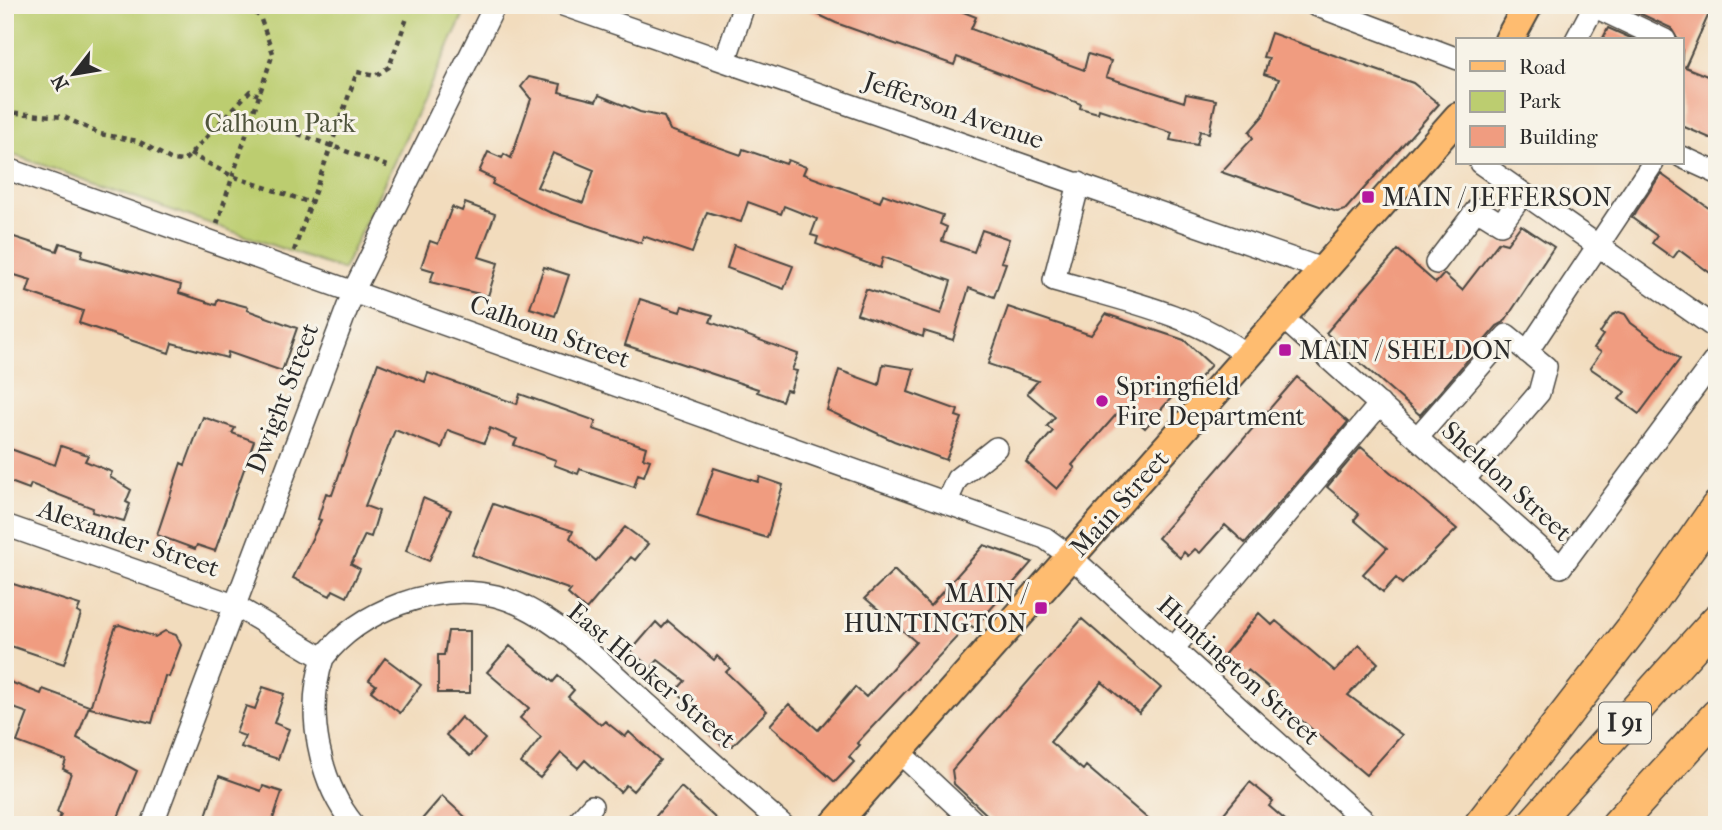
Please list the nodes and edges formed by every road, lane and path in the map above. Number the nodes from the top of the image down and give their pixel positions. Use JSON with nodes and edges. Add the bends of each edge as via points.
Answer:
{"nodes":[{"id":1,"x":247,"y":5,"type":"edge"},
{"id":2,"x":495,"y":5,"type":"edge"},
{"id":3,"x":563,"y":5,"type":"edge"},
{"id":4,"x":744,"y":5,"type":"edge"},
{"id":5,"x":1315,"y":5,"type":"edge"},
{"id":6,"x":1528,"y":5,"type":"edge"},
{"id":7,"x":1592,"y":7,"type":"edge"},
{"id":8,"x":407,"y":18,"type":"dead end"},
{"id":9,"x":1510,"y":38,"type":"edge"},
{"id":10,"x":1577,"y":38,"type":"edge"},
{"id":11,"x":1661,"y":38,"type":"edge"},
{"id":12,"x":1456,"y":58,"type":"edge"},
{"id":13,"x":725,"y":61,"type":"junction"},
{"id":14,"x":258,"y":94,"type":"junction"},
{"id":15,"x":5,"y":112,"type":"edge"},
{"id":16,"x":251,"y":117,"type":"junction"},
{"id":17,"x":1453,"y":134,"type":"edge"},
{"id":18,"x":331,"y":146,"type":"junction"},
{"id":19,"x":190,"y":154,"type":"junction"},
{"id":20,"x":1684,"y":158,"type":"edge"},
{"id":21,"x":1481,"y":164,"type":"edge"},
{"id":22,"x":1652,"y":164,"type":"edge"},
{"id":23,"x":5,"y":167,"type":"edge"},
{"id":24,"x":390,"y":167,"type":"dead end"},
{"id":25,"x":1717,"y":173,"type":"edge"},
{"id":26,"x":232,"y":176,"type":"junction"},
{"id":27,"x":1079,"y":183,"type":"junction"},
{"id":28,"x":1524,"y":194,"type":"junction"},
{"id":29,"x":311,"y":203,"type":"junction"},
{"id":30,"x":217,"y":224,"type":"dead end"},
{"id":31,"x":1597,"y":245,"type":"junction"},
{"id":32,"x":294,"y":252,"type":"dead end"},
{"id":33,"x":1436,"y":263,"type":"dead end"},
{"id":34,"x":1325,"y":270,"type":"junction"},
{"id":35,"x":354,"y":290,"type":"junction"},
{"id":36,"x":1283,"y":318,"type":"junction"},
{"id":37,"x":1717,"y":329,"type":"edge"},
{"id":38,"x":1527,"y":352,"type":"junction"},
{"id":39,"x":1249,"y":357,"type":"junction"},
{"id":40,"x":1717,"y":357,"type":"edge"},
{"id":41,"x":1380,"y":404,"type":"junction"},
{"id":42,"x":1417,"y":438,"type":"junction"},
{"id":43,"x":996,"y":448,"type":"dead end"},
{"id":44,"x":1464,"y":480,"type":"junction"},
{"id":45,"x":946,"y":503,"type":"junction"},
{"id":46,"x":1717,"y":507,"type":"edge"},
{"id":47,"x":5,"y":525,"type":"edge"},
{"id":48,"x":1717,"y":531,"type":"edge"},
{"id":49,"x":1071,"y":557,"type":"junction"},
{"id":50,"x":234,"y":605,"type":"junction"},
{"id":51,"x":1717,"y":620,"type":"edge"},
{"id":52,"x":1635,"y":625,"type":"junction"},
{"id":53,"x":1173,"y":649,"type":"junction"},
{"id":54,"x":323,"y":658,"type":"junction"},
{"id":55,"x":1717,"y":715,"type":"edge"},
{"id":56,"x":899,"y":752,"type":"junction"},
{"id":57,"x":592,"y":806,"type":"dead end"},
{"id":58,"x":152,"y":825,"type":"edge"},
{"id":59,"x":354,"y":825,"type":"edge"},
{"id":60,"x":575,"y":825,"type":"edge"},
{"id":61,"x":783,"y":825,"type":"edge"},
{"id":62,"x":834,"y":825,"type":"edge"},
{"id":63,"x":977,"y":825,"type":"edge"},
{"id":64,"x":1369,"y":825,"type":"edge"},
{"id":65,"x":1480,"y":825,"type":"edge"},
{"id":66,"x":1532,"y":825,"type":"edge"},
{"id":67,"x":1617,"y":825,"type":"edge"}],
"edges":[{"from":1,"to":14,"type":"path","via":[[260,18],[273,53]]},
{"from":2,"to":35,"type":"street","name":"Dwight Street"},
{"from":3,"to":13,"type":"street","name":"Jefferson Avenue"},
{"from":4,"to":13,"type":"street"},
{"from":5,"to":12,"type":"street"},
{"from":6,"to":9,"type":"main road"},
{"from":7,"to":10,"type":"street"},
{"from":7,"to":11,"type":"street"},
{"from":8,"to":18,"type":"path","via":[[389,67],[375,76],[357,72]]},
{"from":13,"to":27,"type":"street","name":"Jefferson Avenue"},
{"from":14,"to":16,"type":"path"},
{"from":14,"to":19,"type":"path","via":[[250,91]]},
{"from":15,"to":19,"type":"path","via":[[64,117],[100,134],[138,141],[172,160],[184,161]]},
{"from":16,"to":18,"type":"path"},
{"from":16,"to":26,"type":"path"},
{"from":17,"to":34,"type":"main road","name":"Main Street"},
{"from":18,"to":24,"type":"path"},
{"from":18,"to":29,"type":"path"},
{"from":19,"to":26,"type":"path"},
{"from":20,"to":25,"type":"street"},
{"from":21,"to":28,"type":"street"},
{"from":22,"to":31,"type":"street"},
{"from":23,"to":35,"type":"street","name":"Calhoun Street"},
{"from":26,"to":29,"type":"path"},
{"from":26,"to":30,"type":"path"},
{"from":27,"to":34,"type":"street","name":"Jefferson Avenue"},
{"from":27,"to":39,"type":"street","via":[[1054,280],[1139,305],[1225,338]]},
{"from":28,"to":31,"type":"street"},
{"from":28,"to":33,"type":"street","via":[[1501,224],[1476,209]]},
{"from":29,"to":32,"type":"path"},
{"from":31,"to":37,"type":"street"},
{"from":31,"to":38,"type":"street"},
{"from":34,"to":36,"type":"main road","name":"Main Street"},
{"from":35,"to":45,"type":"street","name":"Calhoun Street"},
{"from":35,"to":50,"type":"street","name":"Dwight Street"},
{"from":36,"to":39,"type":"main road","name":"Main Street"},
{"from":36,"to":41,"type":"street","name":"Sheldon Street"},
{"from":38,"to":42,"type":"street","via":[[1507,335]]},
{"from":38,"to":44,"type":"street","via":[[1546,367],[1539,393]]},
{"from":39,"to":49,"type":"main road","name":"Main Street"},
{"from":40,"to":44,"type":"street","name":"Sheldon Street","via":[[1561,567]]},
{"from":41,"to":42,"type":"street","name":"Sheldon Street"},
{"from":41,"to":53,"type":"street"},
{"from":42,"to":44,"type":"street","name":"Sheldon Street"},
{"from":43,"to":45,"type":"street","via":[[957,479]]},
{"from":45,"to":49,"type":"street","name":"Calhoun Street","via":[[1045,538]]},
{"from":46,"to":52,"type":"highway"},
{"from":47,"to":50,"type":"street","name":"Alexander Street"},
{"from":48,"to":52,"type":"highway"},
{"from":49,"to":53,"type":"street","name":"Huntington Street"},
{"from":49,"to":56,"type":"main road","name":"Main Street"},
{"from":50,"to":54,"type":"street","name":"Alexander Street"},
{"from":50,"to":58,"type":"street","name":"Dwight Street"},
{"from":51,"to":66,"type":"highway","number":"I 91"},
{"from":52,"to":65,"type":"highway"},
{"from":53,"to":64,"type":"street","name":"Huntington Street"},
{"from":54,"to":59,"type":"street","via":[[316,701],[320,748],[336,799]]},
{"from":54,"to":61,"type":"street","name":"East Hooker Street","via":[[356,628],[399,604],[447,593],[497,596],[573,639]]},
{"from":55,"to":67,"type":"highway","number":"I 91"},
{"from":56,"to":62,"type":"main road","name":"Main Street"},
{"from":56,"to":63,"type":"street"},
{"from":57,"to":60,"type":"street"}]}
